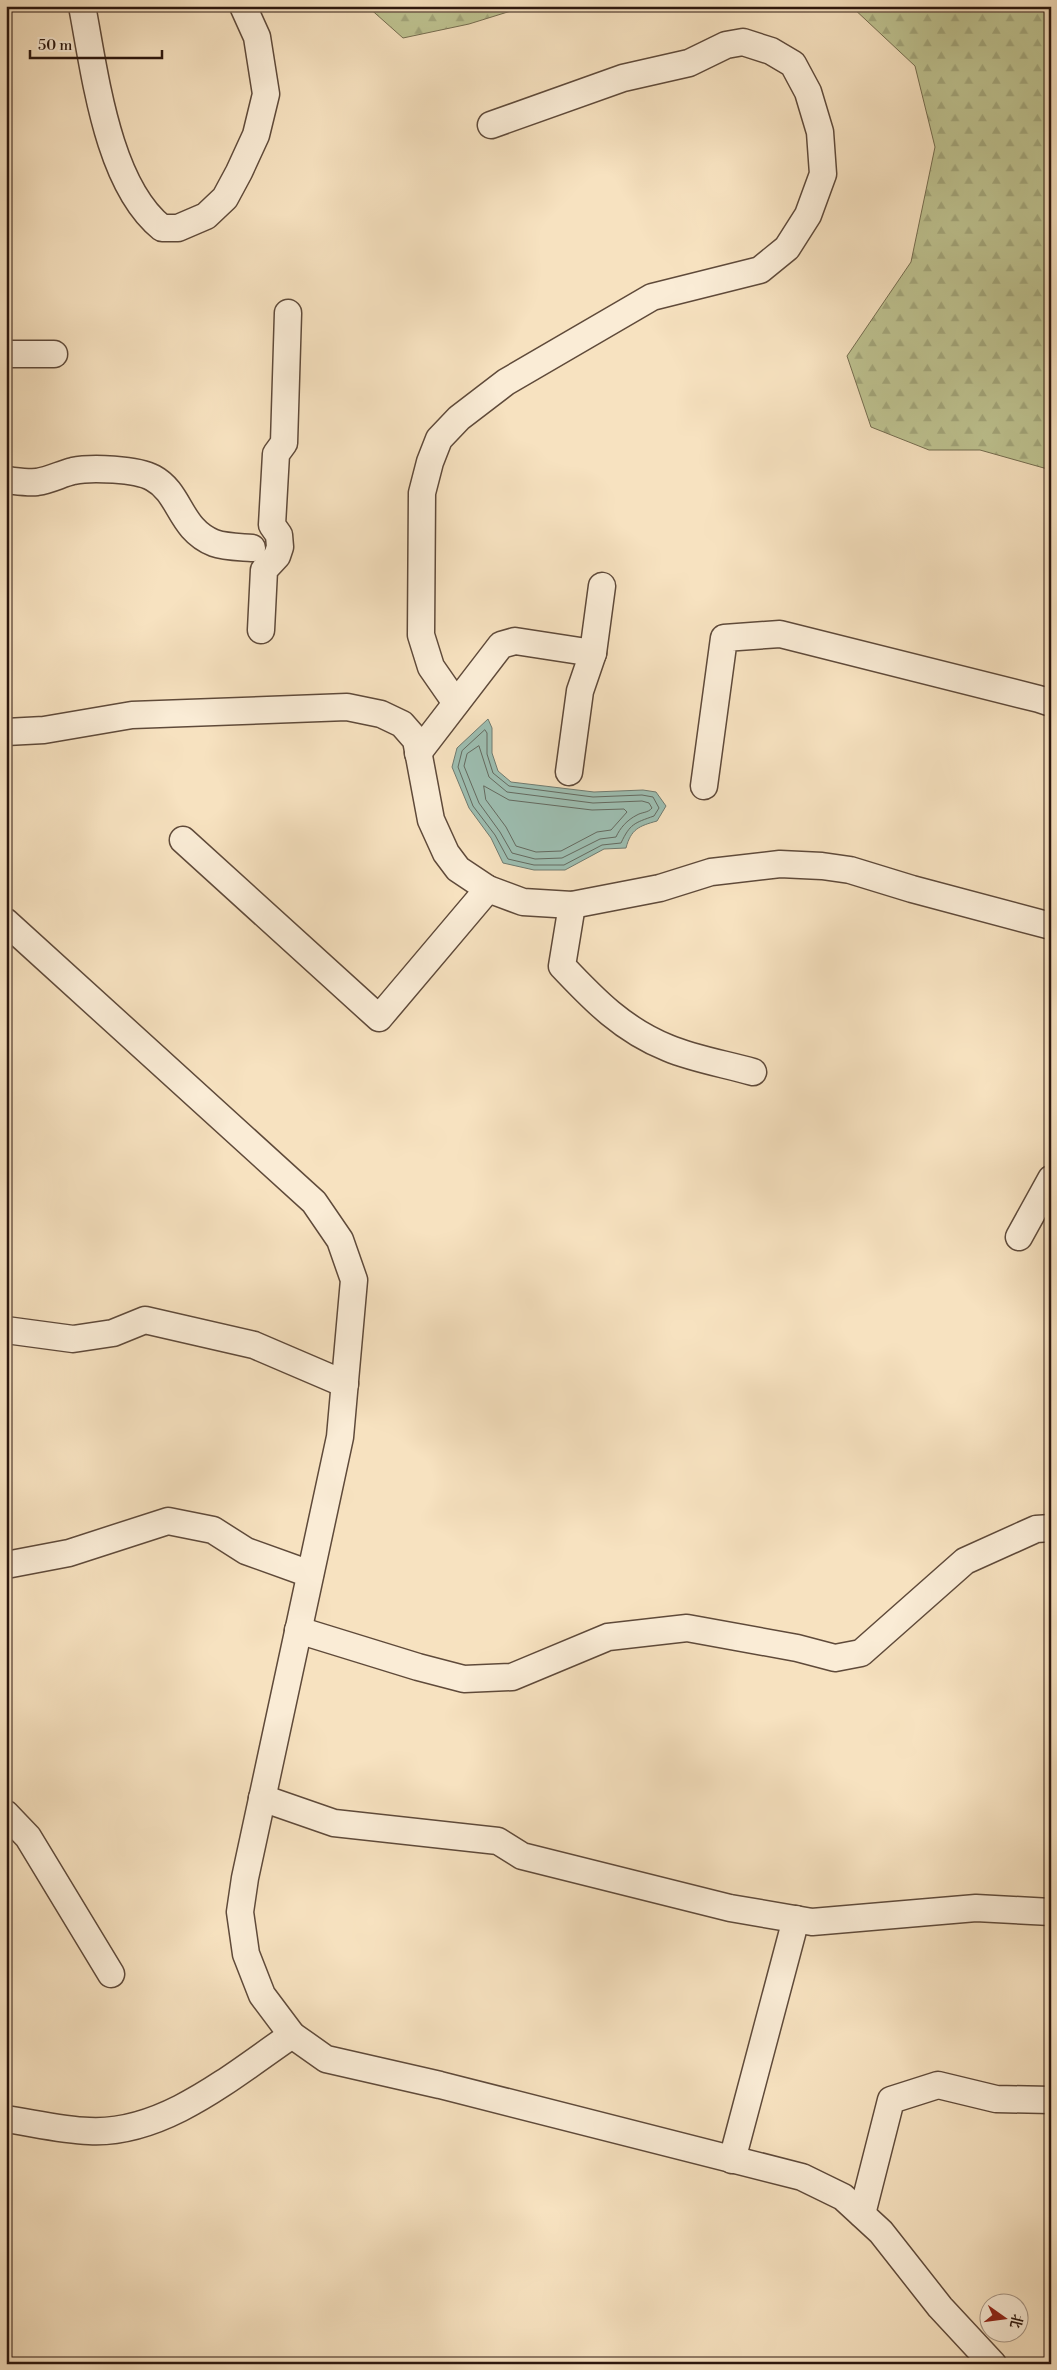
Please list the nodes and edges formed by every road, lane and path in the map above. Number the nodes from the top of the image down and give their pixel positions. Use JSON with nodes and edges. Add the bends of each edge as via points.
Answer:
{"nodes":[{"id":1,"x":82,"y":6,"type":"edge"},
{"id":2,"x":243,"y":6,"type":"edge"},
{"id":3,"x":491,"y":125,"type":"dead end"},
{"id":4,"x":288,"y":313,"type":"dead end"},
{"id":5,"x":6,"y":354,"type":"edge"},
{"id":6,"x":54,"y":354,"type":"dead end"},
{"id":7,"x":6,"y":480,"type":"edge"},
{"id":8,"x":258,"y":559,"type":"junction"},
{"id":9,"x":602,"y":586,"type":"dead end"},
{"id":10,"x":261,"y":630,"type":"dead end"},
{"id":11,"x":593,"y":653,"type":"junction"},
{"id":12,"x":456,"y":703,"type":"junction"},
{"id":13,"x":1051,"y":704,"type":"edge"},
{"id":14,"x":6,"y":732,"type":"edge"},
{"id":15,"x":418,"y":753,"type":"junction"},
{"id":16,"x":569,"y":772,"type":"dead end"},
{"id":17,"x":704,"y":786,"type":"dead end"},
{"id":18,"x":183,"y":840,"type":"dead end"},
{"id":19,"x":488,"y":889,"type":"junction"},
{"id":20,"x":572,"y":906,"type":"junction"},
{"id":21,"x":6,"y":922,"type":"edge"},
{"id":22,"x":1051,"y":926,"type":"edge"},
{"id":23,"x":753,"y":1072,"type":"dead end"},
{"id":24,"x":1051,"y":1179,"type":"edge"},
{"id":25,"x":1019,"y":1238,"type":"dead end"},
{"id":26,"x":6,"y":1330,"type":"edge"},
{"id":27,"x":345,"y":1384,"type":"junction"},
{"id":28,"x":1051,"y":1528,"type":"edge"},
{"id":29,"x":6,"y":1565,"type":"edge"},
{"id":30,"x":310,"y":1574,"type":"junction"},
{"id":31,"x":298,"y":1630,"type":"junction"},
{"id":32,"x":262,"y":1798,"type":"junction"},
{"id":33,"x":6,"y":1814,"type":"edge"},
{"id":34,"x":1051,"y":1912,"type":"edge"},
{"id":35,"x":796,"y":1919,"type":"junction"},
{"id":36,"x":111,"y":1974,"type":"dead end"},
{"id":37,"x":292,"y":2035,"type":"junction"},
{"id":38,"x":1051,"y":2100,"type":"edge"},
{"id":39,"x":6,"y":2119,"type":"edge"},
{"id":40,"x":732,"y":2160,"type":"junction"},
{"id":41,"x":862,"y":2214,"type":"junction"},
{"id":42,"x":993,"y":2364,"type":"edge"}],
"edges":[{"from":1,"to":2,"type":"street","via":[[105,127],[133,195],[148,218],[162,228],[178,228],[206,216],[225,198],[256,136],[266,94],[258,37]]},
{"from":3,"to":12,"type":"street","via":[[623,78],[689,63],[726,45],[743,42],[772,51],[793,64],[808,92],[820,132],[823,174],[808,215],[787,248],[760,270],[652,298],[506,382],[459,418],[439,439],[422,493],[421,635],[431,667]]},
{"from":4,"to":8,"type":"street","via":[[284,443],[276,454],[272,525],[260,526]]},
{"from":5,"to":6,"type":"street"},
{"from":7,"to":8,"type":"street","via":[[34,482],[74,470],[110,470],[151,477],[164,486],[186,522],[200,535],[215,544]]},
{"from":8,"to":10,"type":"street"},
{"from":9,"to":11,"type":"street"},
{"from":11,"to":12,"type":"street","via":[[515,641],[501,645]]},
{"from":11,"to":16,"type":"street","via":[[580,690]]},
{"from":12,"to":15,"type":"street"},
{"from":13,"to":17,"type":"street","via":[[1038,698],[780,634],[724,638]]},
{"from":14,"to":15,"type":"street","via":[[44,730],[132,715],[347,707],[381,714],[402,724],[416,740]]},
{"from":15,"to":19,"type":"street","via":[[431,820],[446,853],[458,869]]},
{"from":18,"to":19,"type":"street","via":[[379,1018]]},
{"from":19,"to":20,"type":"street","via":[[523,902]]},
{"from":20,"to":22,"type":"street","via":[[660,888],[711,872],[780,864],[850,870]]},
{"from":20,"to":23,"type":"street","via":[[562,966],[599,1005],[636,1033],[669,1049]]},
{"from":21,"to":27,"type":"street","via":[[314,1202],[340,1240],[354,1280]]},
{"from":24,"to":25,"type":"street"},
{"from":26,"to":27,"type":"street","via":[[73,1338],[113,1333],[145,1320],[254,1345]]},
{"from":27,"to":30,"type":"street","via":[[340,1437]]},
{"from":28,"to":31,"type":"street","via":[[1036,1529],[965,1561],[861,1653],[835,1658],[687,1628],[608,1637],[512,1677],[464,1679]]},
{"from":29,"to":30,"type":"street","via":[[70,1553],[168,1521],[213,1530],[246,1551]]},
{"from":30,"to":31,"type":"street"},
{"from":31,"to":32,"type":"street"},
{"from":32,"to":35,"type":"street","via":[[334,1823],[498,1841],[522,1856],[730,1908]]},
{"from":32,"to":37,"type":"street","via":[[240,1912],[246,1954],[262,1995]]},
{"from":33,"to":36,"type":"street","via":[[28,1837]]},
{"from":34,"to":35,"type":"street","via":[[976,1908],[812,1922]]},
{"from":35,"to":40,"type":"street"},
{"from":37,"to":39,"type":"street","via":[[184,2107],[136,2127],[90,2132]]},
{"from":37,"to":40,"type":"street","via":[[326,2058]]},
{"from":38,"to":41,"type":"street","via":[[996,2099],[938,2085],[891,2100]]},
{"from":40,"to":41,"type":"street","via":[[802,2177],[843,2196]]},
{"from":41,"to":42,"type":"street"}]}
